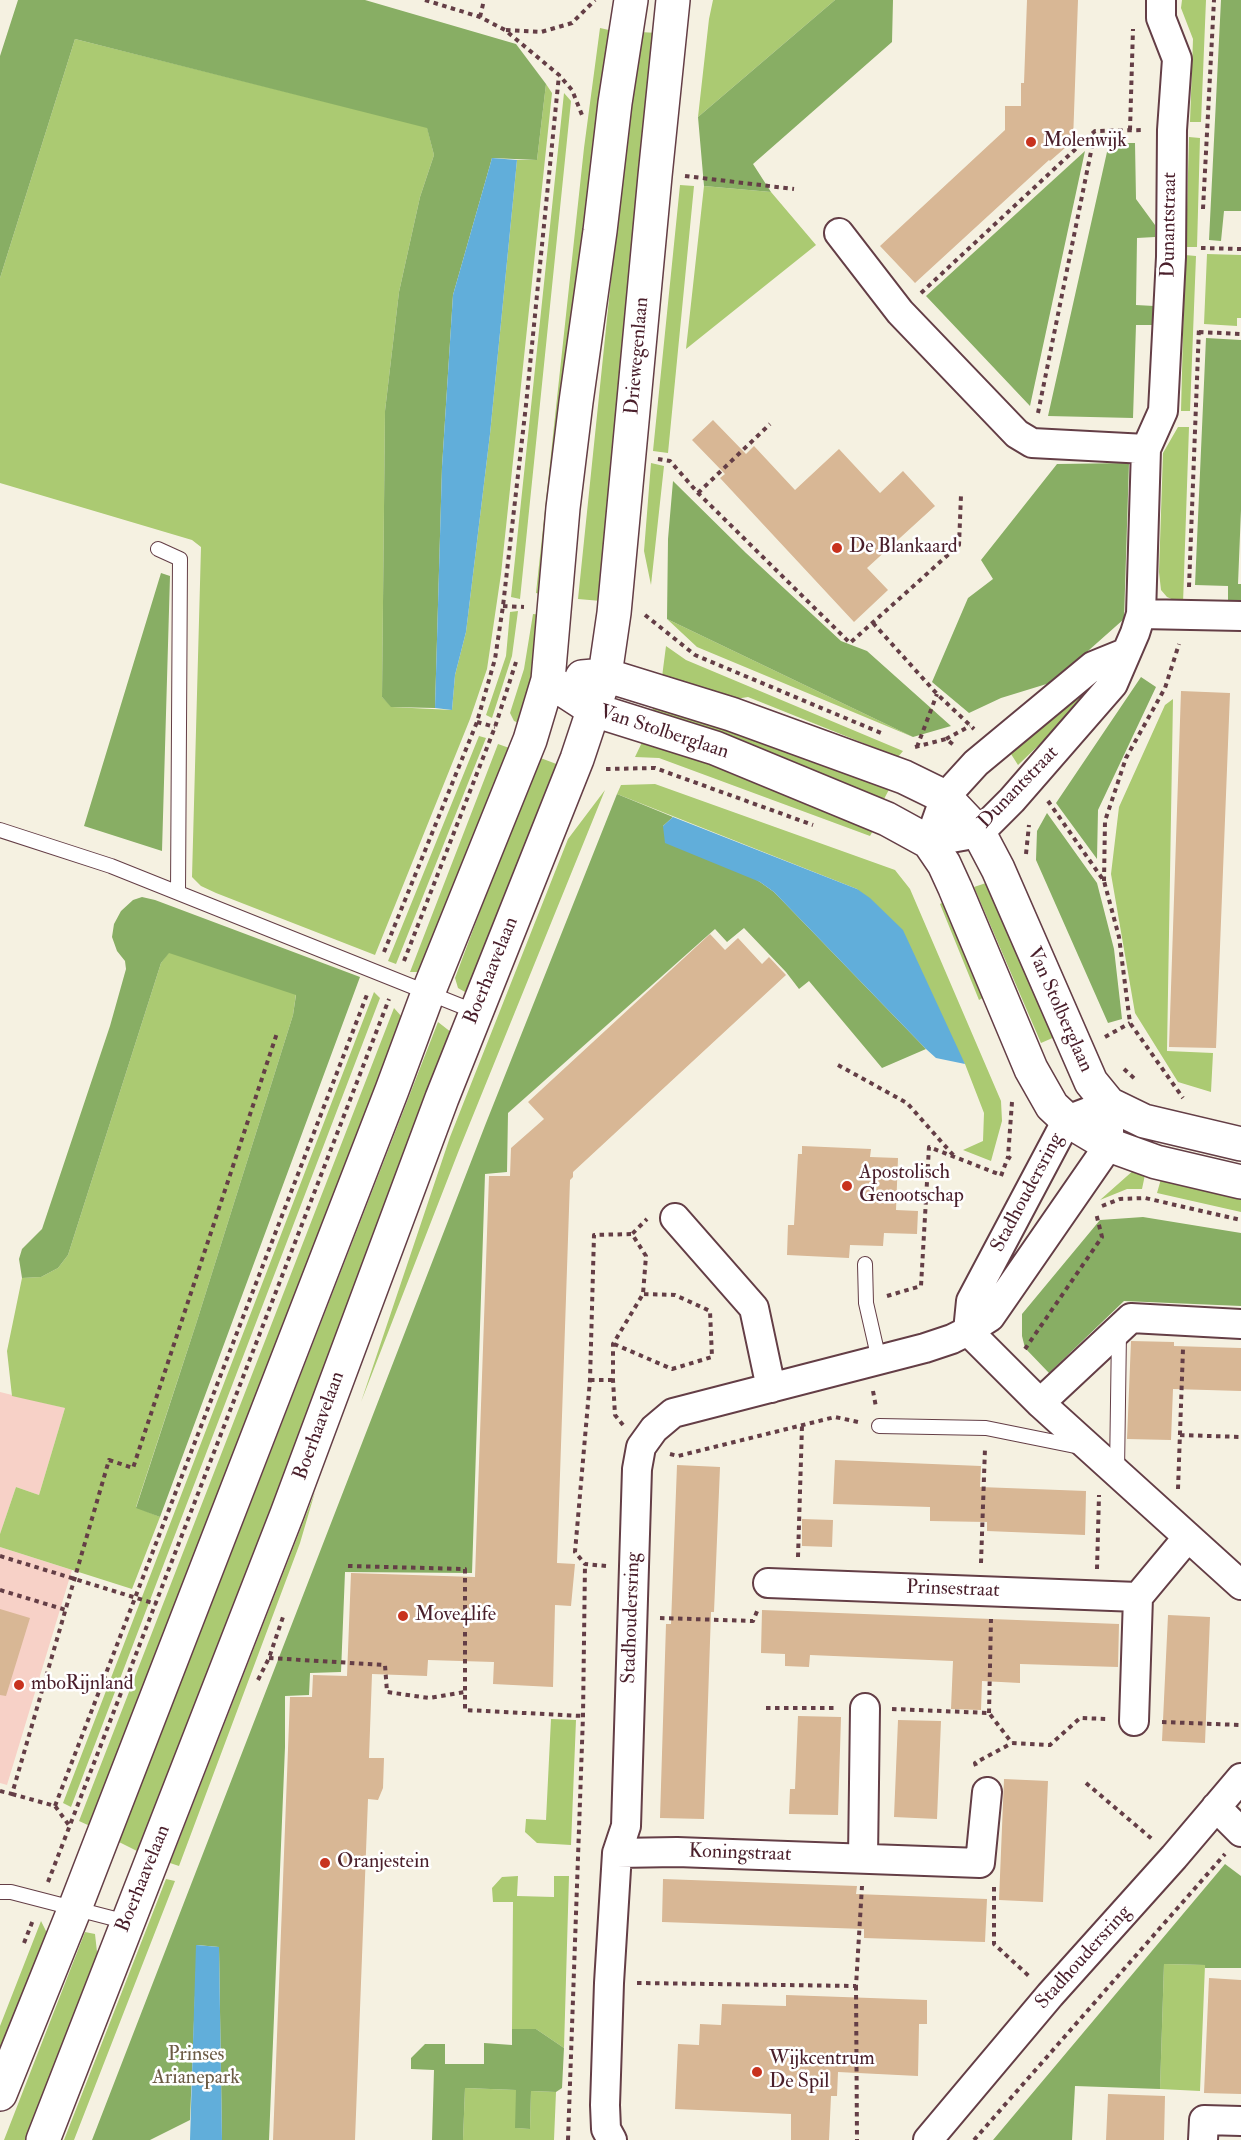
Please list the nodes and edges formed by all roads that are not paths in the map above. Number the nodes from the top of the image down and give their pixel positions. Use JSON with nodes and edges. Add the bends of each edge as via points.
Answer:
{"nodes":[{"id":1,"x":631,"y":0,"type":"edge"},
{"id":2,"x":674,"y":0,"type":"edge"},
{"id":3,"x":1161,"y":0,"type":"edge"},
{"id":4,"x":839,"y":233,"type":"dead end"},
{"id":5,"x":1146,"y":449,"type":"junction"},
{"id":6,"x":158,"y":549,"type":"dead end"},
{"id":7,"x":1141,"y":614,"type":"junction"},
{"id":8,"x":1241,"y":616,"type":"edge"},
{"id":9,"x":1125,"y":653,"type":"junction"},
{"id":10,"x":605,"y":675,"type":"junction"},
{"id":11,"x":548,"y":680,"type":"junction"},
{"id":12,"x":594,"y":710,"type":"junction"},
{"id":13,"x":945,"y":797,"type":"junction"},
{"id":14,"x":0,"y":830,"type":"edge"},
{"id":15,"x":979,"y":833,"type":"junction"},
{"id":16,"x":929,"y":842,"type":"junction"},
{"id":17,"x":178,"y":892,"type":"junction"},
{"id":18,"x":428,"y":993,"type":"junction"},
{"id":19,"x":476,"y":1012,"type":"junction"},
{"id":20,"x":1109,"y":1104,"type":"junction"},
{"id":21,"x":1067,"y":1120,"type":"junction"},
{"id":22,"x":1241,"y":1144,"type":"edge"},
{"id":23,"x":1109,"y":1145,"type":"junction"},
{"id":24,"x":1241,"y":1182,"type":"edge"},
{"id":25,"x":665,"y":1215,"type":"road end"},
{"id":26,"x":865,"y":1264,"type":"dead end"},
{"id":27,"x":1241,"y":1324,"type":"edge"},
{"id":28,"x":1119,"y":1330,"type":"junction"},
{"id":29,"x":968,"y":1331,"type":"junction"},
{"id":30,"x":874,"y":1362,"type":"junction"},
{"id":31,"x":771,"y":1388,"type":"junction"},
{"id":32,"x":1040,"y":1403,"type":"junction"},
{"id":33,"x":879,"y":1426,"type":"road end"},
{"id":34,"x":1102,"y":1458,"type":"junction"},
{"id":35,"x":1182,"y":1531,"type":"junction"},
{"id":36,"x":768,"y":1583,"type":"road end"},
{"id":37,"x":1241,"y":1585,"type":"edge"},
{"id":38,"x":1138,"y":1597,"type":"junction"},
{"id":39,"x":865,"y":1708,"type":"road end"},
{"id":40,"x":1134,"y":1721,"type":"road end"},
{"id":41,"x":1241,"y":1778,"type":"edge"},
{"id":42,"x":987,"y":1792,"type":"dead end"},
{"id":43,"x":1216,"y":1807,"type":"junction"},
{"id":44,"x":1237,"y":1838,"type":"edge"},
{"id":45,"x":617,"y":1853,"type":"junction"},
{"id":46,"x":863,"y":1858,"type":"junction"},
{"id":47,"x":0,"y":1892,"type":"edge"},
{"id":48,"x":75,"y":1908,"type":"junction"},
{"id":49,"x":127,"y":1922,"type":"junction"},
{"id":50,"x":0,"y":2094,"type":"edge"},
{"id":51,"x":1241,"y":2121,"type":"edge"},
{"id":52,"x":43,"y":2140,"type":"edge"},
{"id":53,"x":612,"y":2140,"type":"edge"},
{"id":54,"x":928,"y":2140,"type":"edge"},
{"id":55,"x":1203,"y":2140,"type":"edge"}],
"edges":[{"from":1,"to":11,"type":"street","via":[[563,508]]},
{"from":2,"to":10,"type":"street","name":"Driewegenlaan"},
{"from":3,"to":5,"type":"street","name":"Dunantstraat","via":[[1161,18],[1177,59],[1163,411]]},
{"from":4,"to":5,"type":"street","via":[[900,312],[1017,434],[1032,443]]},
{"from":5,"to":7,"type":"street","name":"Dunantstraat"},
{"from":6,"to":17,"type":"lane","via":[[180,560]]},
{"from":7,"to":8,"type":"street"},
{"from":7,"to":9,"type":"street","name":"Dunantstraat"},
{"from":9,"to":13,"type":"street","name":"Dunantstraat","via":[[1093,666],[976,763]]},
{"from":9,"to":15,"type":"street","name":"Dunantstraat","via":[[1113,684],[1029,782]]},
{"from":10,"to":11,"type":"street","name":"Van Stolberglaan"},
{"from":10,"to":12,"type":"street","name":"Driewegenlaan"},
{"from":10,"to":13,"type":"street","name":"Van Stolberglaan","via":[[742,718],[904,777]]},
{"from":11,"to":12,"type":"street","name":"Van Stolberglaan"},
{"from":11,"to":18,"type":"street","via":[[530,740]]},
{"from":12,"to":16,"type":"street","name":"Van Stolberglaan","via":[[715,748],[887,819]]},
{"from":12,"to":19,"type":"street","name":"Boerhaavelaan"},
{"from":13,"to":15,"type":"street","name":"Van Stolberglaan"},
{"from":13,"to":16,"type":"street","name":"Dunantstraat"},
{"from":14,"to":17,"type":"lane"},
{"from":15,"to":16,"type":"street","name":"Dunantstraat"},
{"from":15,"to":20,"type":"street","name":"Van Stolberglaan","via":[[1091,1082]]},
{"from":16,"to":21,"type":"street","name":"Van Stolberglaan","via":[[955,888],[1040,1087]]},
{"from":17,"to":18,"type":"lane"},
{"from":18,"to":19,"type":"lane"},
{"from":18,"to":48,"type":"street"},
{"from":19,"to":49,"type":"street","name":"Boerhaavelaan","via":[[287,1514]]},
{"from":20,"to":21,"type":"street","name":"Stadhoudersring"},
{"from":20,"to":22,"type":"street","name":"Van Stolberglaan","via":[[1144,1121]]},
{"from":20,"to":23,"type":"street"},
{"from":21,"to":23,"type":"street","name":"Van Stolberglaan"},
{"from":21,"to":29,"type":"street","name":"Stadhoudersring","via":[[971,1301]]},
{"from":23,"to":24,"type":"street","name":"Van Stolberglaan","via":[[1156,1162]]},
{"from":23,"to":29,"type":"street","name":"Stadhoudersring","via":[[1084,1203],[990,1317]]},
{"from":25,"to":31,"type":"street","via":[[754,1308]]},
{"from":26,"to":30,"type":"lane"},
{"from":27,"to":28,"type":"street","via":[[1131,1318]]},
{"from":28,"to":32,"type":"street"},
{"from":28,"to":34,"type":"lane"},
{"from":29,"to":30,"type":"street","name":"Stadhoudersring"},
{"from":29,"to":32,"type":"street"},
{"from":30,"to":31,"type":"street","name":"Stadhoudersring"},
{"from":31,"to":45,"type":"street","name":"Stadhoudersring","via":[[673,1413],[641,1447],[631,1617],[626,1826]]},
{"from":32,"to":34,"type":"street"},
{"from":33,"to":34,"type":"lane","via":[[986,1428]]},
{"from":34,"to":35,"type":"street"},
{"from":35,"to":37,"type":"street"},
{"from":35,"to":38,"type":"street"},
{"from":36,"to":38,"type":"street","name":"Prinsestraat"},
{"from":38,"to":40,"type":"street"},
{"from":39,"to":46,"type":"street"},
{"from":41,"to":43,"type":"street","name":"Stadhoudersring"},
{"from":42,"to":46,"type":"street","name":"Koningstraat","via":[[980,1863]]},
{"from":43,"to":44,"type":"street"},
{"from":43,"to":54,"type":"street","name":"Stadhoudersring"},
{"from":45,"to":46,"type":"street","name":"Koningstraat"},
{"from":45,"to":53,"type":"street","name":"Stadhoudersring","via":[[605,2105],[606,2129]]},
{"from":47,"to":48,"type":"lane"},
{"from":48,"to":49,"type":"lane"},
{"from":48,"to":50,"type":"street"},
{"from":49,"to":52,"type":"street","name":"Boerhaavelaan"},
{"from":51,"to":55,"type":"street","via":[[1204,2120]]}]}
